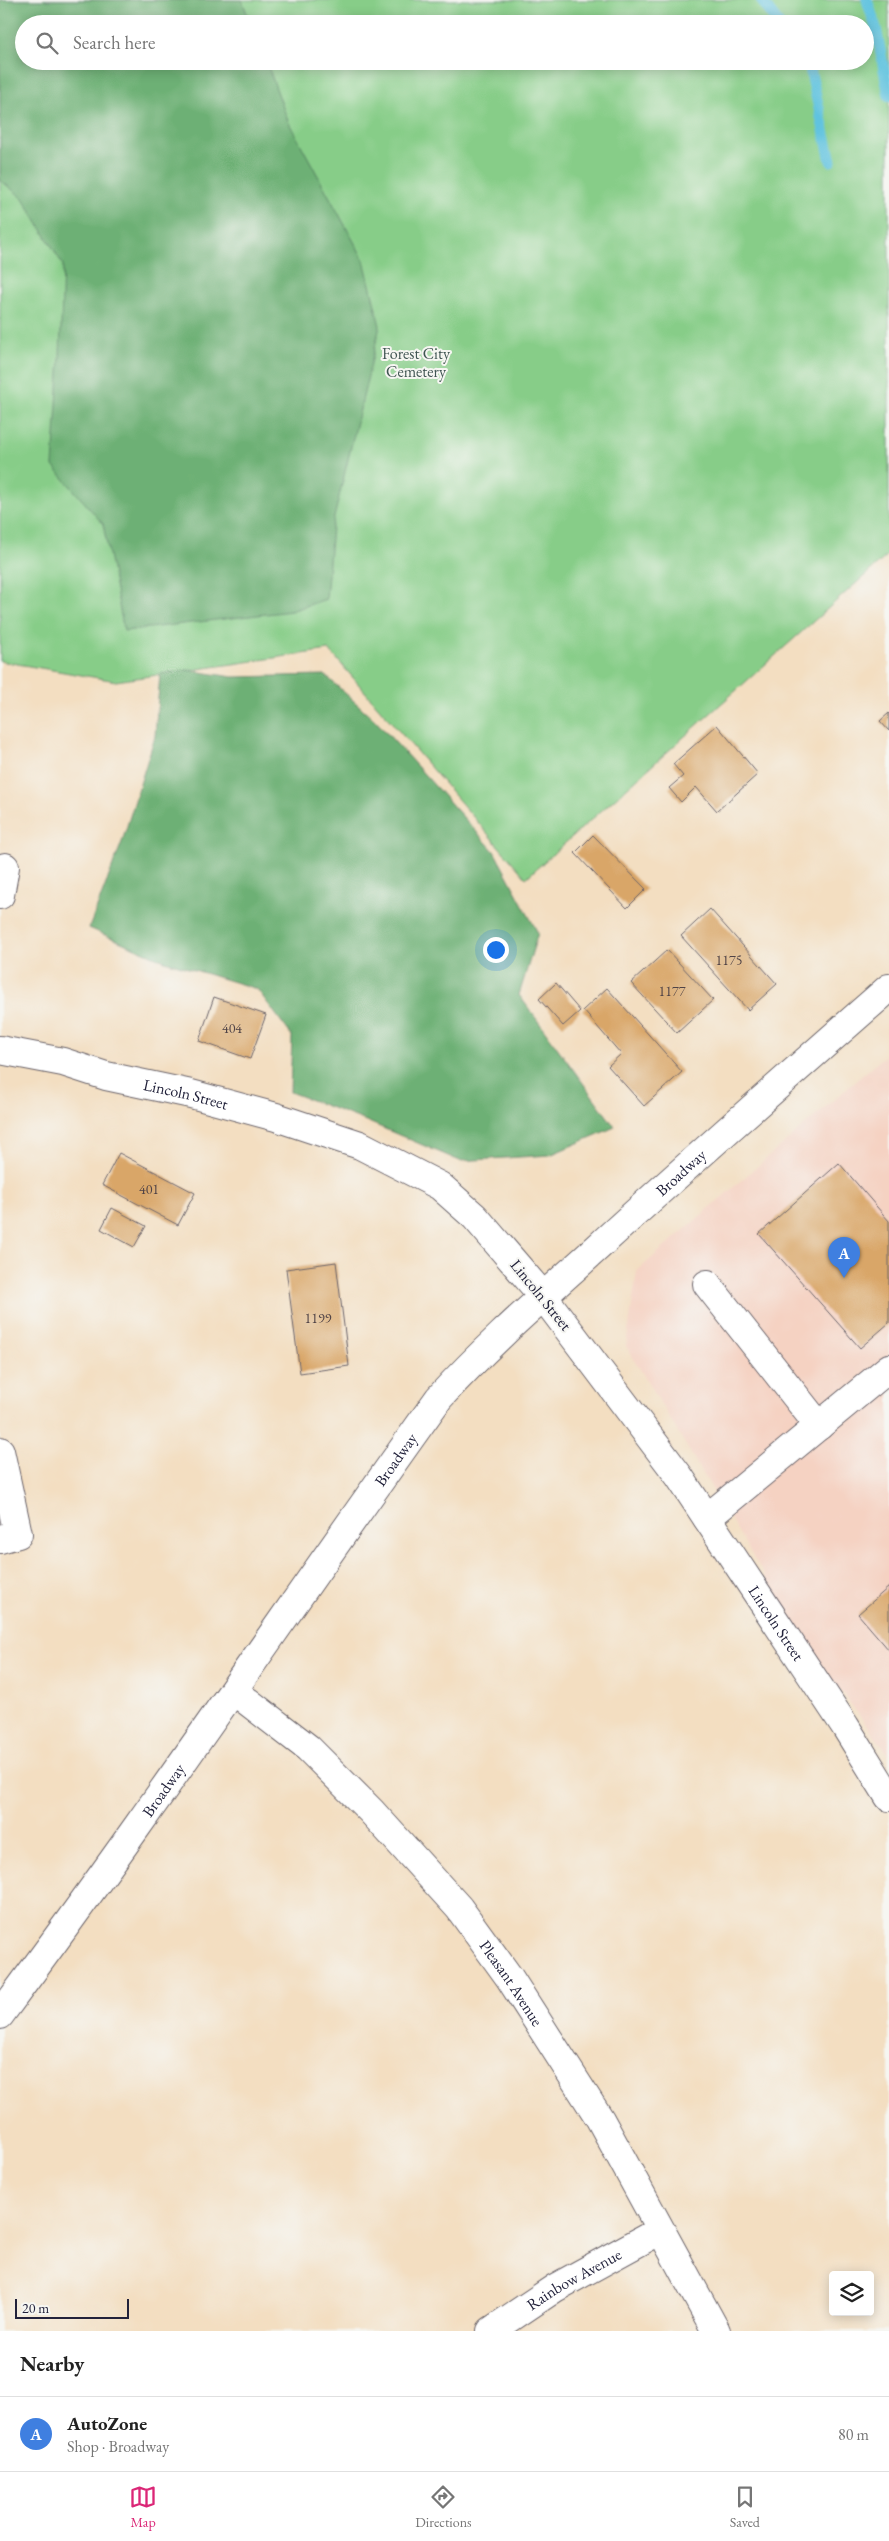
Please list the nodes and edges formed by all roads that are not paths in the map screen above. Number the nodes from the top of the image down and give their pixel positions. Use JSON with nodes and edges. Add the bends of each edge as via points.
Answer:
{"nodes":[{"id":1,"x":5,"y":867,"type":"dead end"},
{"id":2,"x":0,"y":895,"type":"edge"},
{"id":3,"x":889,"y":988,"type":"edge"},
{"id":4,"x":0,"y":1050,"type":"edge"},
{"id":5,"x":707,"y":1284,"type":"dead end"},
{"id":6,"x":543,"y":1296,"type":"junction"},
{"id":7,"x":889,"y":1368,"type":"edge"},
{"id":8,"x":819,"y":1426,"type":"junction"},
{"id":9,"x":0,"y":1450,"type":"edge"},
{"id":10,"x":707,"y":1518,"type":"junction"},
{"id":11,"x":0,"y":1539,"type":"edge"},
{"id":12,"x":234,"y":1691,"type":"junction"},
{"id":13,"x":889,"y":1797,"type":"edge"},
{"id":14,"x":0,"y":2015,"type":"edge"},
{"id":15,"x":659,"y":2231,"type":"junction"},
{"id":16,"x":491,"y":2331,"type":"edge"},
{"id":17,"x":716,"y":2331,"type":"edge"}],
"edges":[{"from":1,"to":2,"type":"main road"},
{"from":3,"to":6,"type":"main road","name":"Broadway"},
{"from":4,"to":6,"type":"main road","name":"Lincoln Street","via":[[191,1094],[276,1117],[360,1145],[440,1186],[475,1217]]},
{"from":5,"to":8,"type":"main road"},
{"from":6,"to":10,"type":"main road","name":"Lincoln Street"},
{"from":6,"to":12,"type":"main road","name":"Broadway","via":[[439,1398]]},
{"from":7,"to":8,"type":"main road"},
{"from":8,"to":10,"type":"main road"},
{"from":9,"to":11,"type":"main road","via":[[18,1534]]},
{"from":10,"to":13,"type":"main road","name":"Lincoln Street","via":[[846,1726]]},
{"from":12,"to":14,"type":"main road","name":"Broadway"},
{"from":12,"to":15,"type":"main road","name":"Pleasant Avenue","via":[[308,1748],[371,1811],[459,1908],[509,1977],[600,2119]]},
{"from":15,"to":16,"type":"main road","name":"Rainbow Avenue","via":[[555,2288]]},
{"from":15,"to":17,"type":"main road","name":"Pleasant Avenue"}]}
